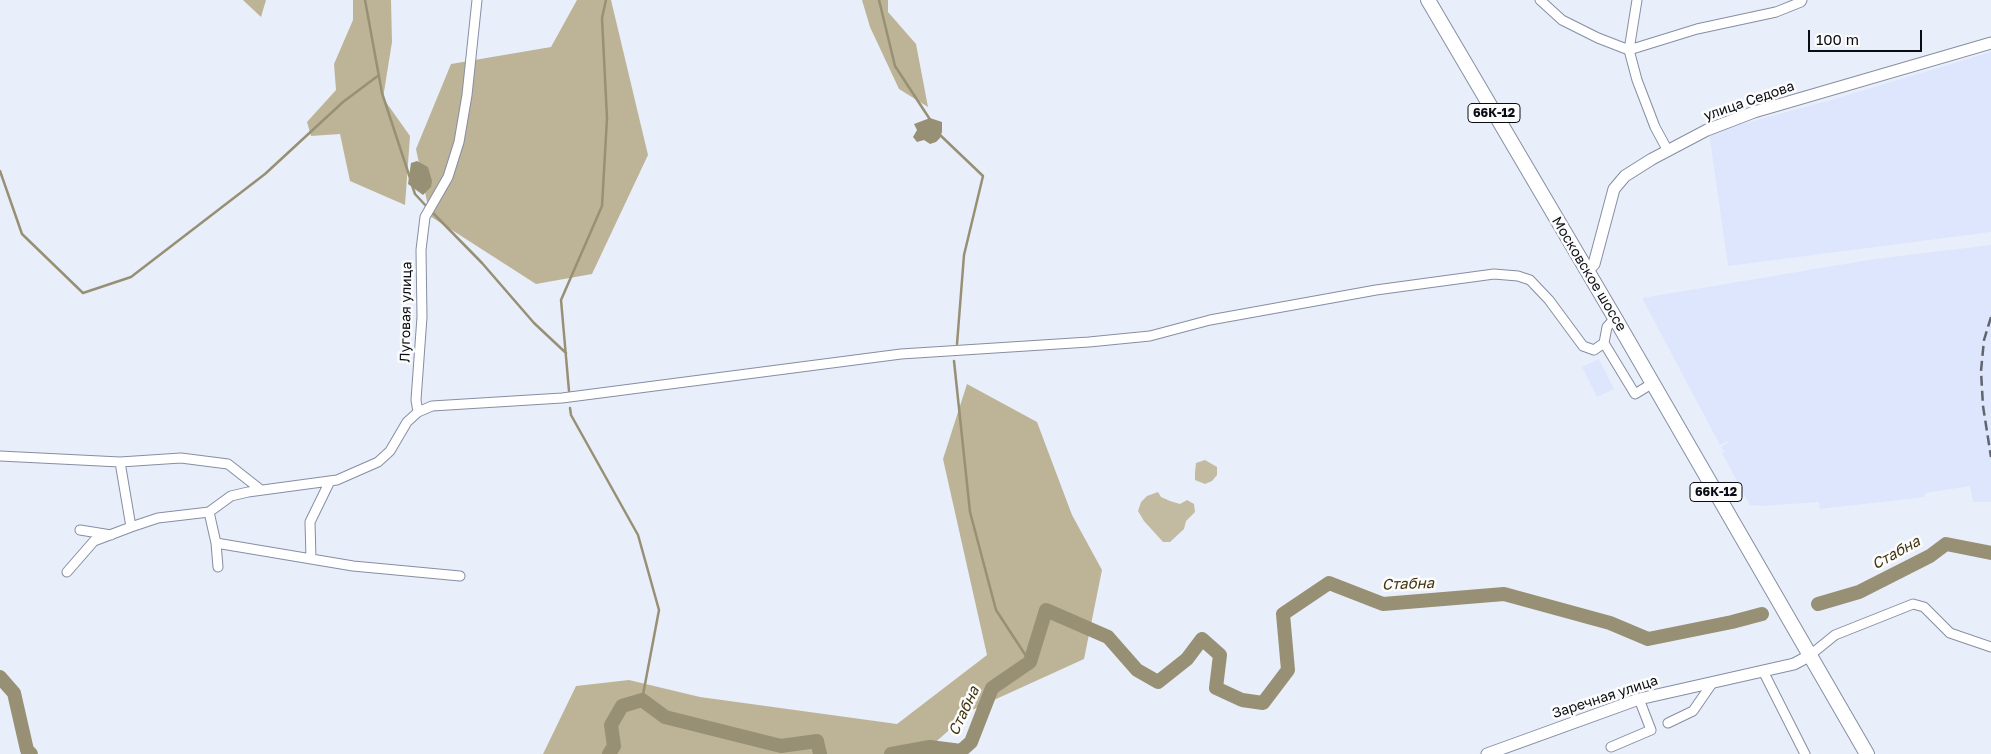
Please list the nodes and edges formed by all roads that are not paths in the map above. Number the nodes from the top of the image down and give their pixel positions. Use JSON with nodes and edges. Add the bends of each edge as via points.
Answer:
{"nodes":[{"id":1,"x":477,"y":0,"type":"edge"},
{"id":2,"x":1428,"y":0,"type":"edge"},
{"id":3,"x":1540,"y":0,"type":"edge"},
{"id":4,"x":1636,"y":0,"type":"edge"},
{"id":5,"x":1802,"y":0,"type":"edge"},
{"id":6,"x":1991,"y":43,"type":"edge"},
{"id":7,"x":1629,"y":50,"type":"junction"},
{"id":8,"x":1668,"y":151,"type":"junction"},
{"id":9,"x":1587,"y":271,"type":"junction"},
{"id":10,"x":1615,"y":318,"type":"junction"},
{"id":11,"x":1604,"y":343,"type":"junction"},
{"id":12,"x":1653,"y":383,"type":"junction"},
{"id":13,"x":418,"y":412,"type":"junction"},
{"id":14,"x":0,"y":456,"type":"edge"},
{"id":15,"x":120,"y":462,"type":"junction"},
{"id":16,"x":330,"y":481,"type":"junction"},
{"id":17,"x":261,"y":490,"type":"junction"},
{"id":18,"x":209,"y":512,"type":"junction"},
{"id":19,"x":131,"y":527,"type":"junction"},
{"id":20,"x":80,"y":530,"type":"dead end"},
{"id":21,"x":111,"y":535,"type":"junction"},
{"id":22,"x":216,"y":542,"type":"junction"},
{"id":23,"x":311,"y":559,"type":"junction"},
{"id":24,"x":218,"y":567,"type":"dead end"},
{"id":25,"x":67,"y":572,"type":"dead end"},
{"id":26,"x":460,"y":576,"type":"dead end"},
{"id":27,"x":1991,"y":647,"type":"edge"},
{"id":28,"x":1806,"y":650,"type":"junction"},
{"id":29,"x":1763,"y":671,"type":"junction"},
{"id":30,"x":1713,"y":682,"type":"junction"},
{"id":31,"x":1638,"y":699,"type":"junction"},
{"id":32,"x":1668,"y":723,"type":"dead end"},
{"id":33,"x":1611,"y":747,"type":"dead end"},
{"id":34,"x":1487,"y":754,"type":"edge"},
{"id":35,"x":1805,"y":754,"type":"edge"},
{"id":36,"x":1866,"y":754,"type":"edge"}],
"edges":[{"from":1,"to":13,"type":"street","name":"Луговая улица","via":[[459,142],[448,176],[427,214],[421,250]]},
{"from":2,"to":9,"type":"main road","name":"Московское шоссе","number":"66К-12"},
{"from":3,"to":7,"type":"street","via":[[1562,20]]},
{"from":4,"to":7,"type":"street"},
{"from":5,"to":7,"type":"street","via":[[1776,12],[1697,29]]},
{"from":6,"to":8,"type":"street","name":"улица Седова","via":[[1754,112],[1707,130]]},
{"from":7,"to":8,"type":"street","via":[[1654,127]]},
{"from":8,"to":9,"type":"street","name":"улица Седова","via":[[1625,176],[1614,189],[1594,264]]},
{"from":9,"to":10,"type":"main road","name":"Московское шоссе","number":"66К-12"},
{"from":10,"to":11,"type":"street","via":[[1607,326]]},
{"from":10,"to":12,"type":"main road","name":"Московское шоссе","number":"66К-12"},
{"from":11,"to":12,"type":"street","via":[[1636,394]]},
{"from":11,"to":13,"type":"street","via":[[1594,350],[1583,346],[1530,280],[1494,274],[1376,290],[1210,320],[1150,336],[901,354],[562,398],[432,406]]},
{"from":12,"to":28,"type":"main road","name":"Московское шоссе","number":"66К-12"},
{"from":13,"to":16,"type":"street","via":[[378,462]]},
{"from":14,"to":15,"type":"street"},
{"from":15,"to":17,"type":"street","via":[[181,458],[228,464]]},
{"from":15,"to":19,"type":"street"},
{"from":16,"to":17,"type":"street"},
{"from":16,"to":23,"type":"street","via":[[310,522]]},
{"from":17,"to":18,"type":"street","via":[[232,496]]},
{"from":18,"to":19,"type":"street","via":[[158,518]]},
{"from":18,"to":22,"type":"street"},
{"from":19,"to":21,"type":"street"},
{"from":20,"to":21,"type":"street"},
{"from":21,"to":25,"type":"street","via":[[94,541]]},
{"from":22,"to":23,"type":"street"},
{"from":22,"to":24,"type":"street"},
{"from":23,"to":26,"type":"street"},
{"from":27,"to":28,"type":"street","via":[[1950,633],[1924,607],[1913,604]]},
{"from":28,"to":29,"type":"street","name":"Заречная улица","via":[[1794,664]]},
{"from":28,"to":36,"type":"main road","number":"66К-12"},
{"from":29,"to":30,"type":"street","name":"Заречная улица"},
{"from":29,"to":35,"type":"street"},
{"from":30,"to":31,"type":"street","name":"Заречная улица"},
{"from":30,"to":32,"type":"street","via":[[1693,711]]},
{"from":31,"to":33,"type":"street","via":[[1651,730]]},
{"from":31,"to":34,"type":"street","name":"Заречная улица"}]}
